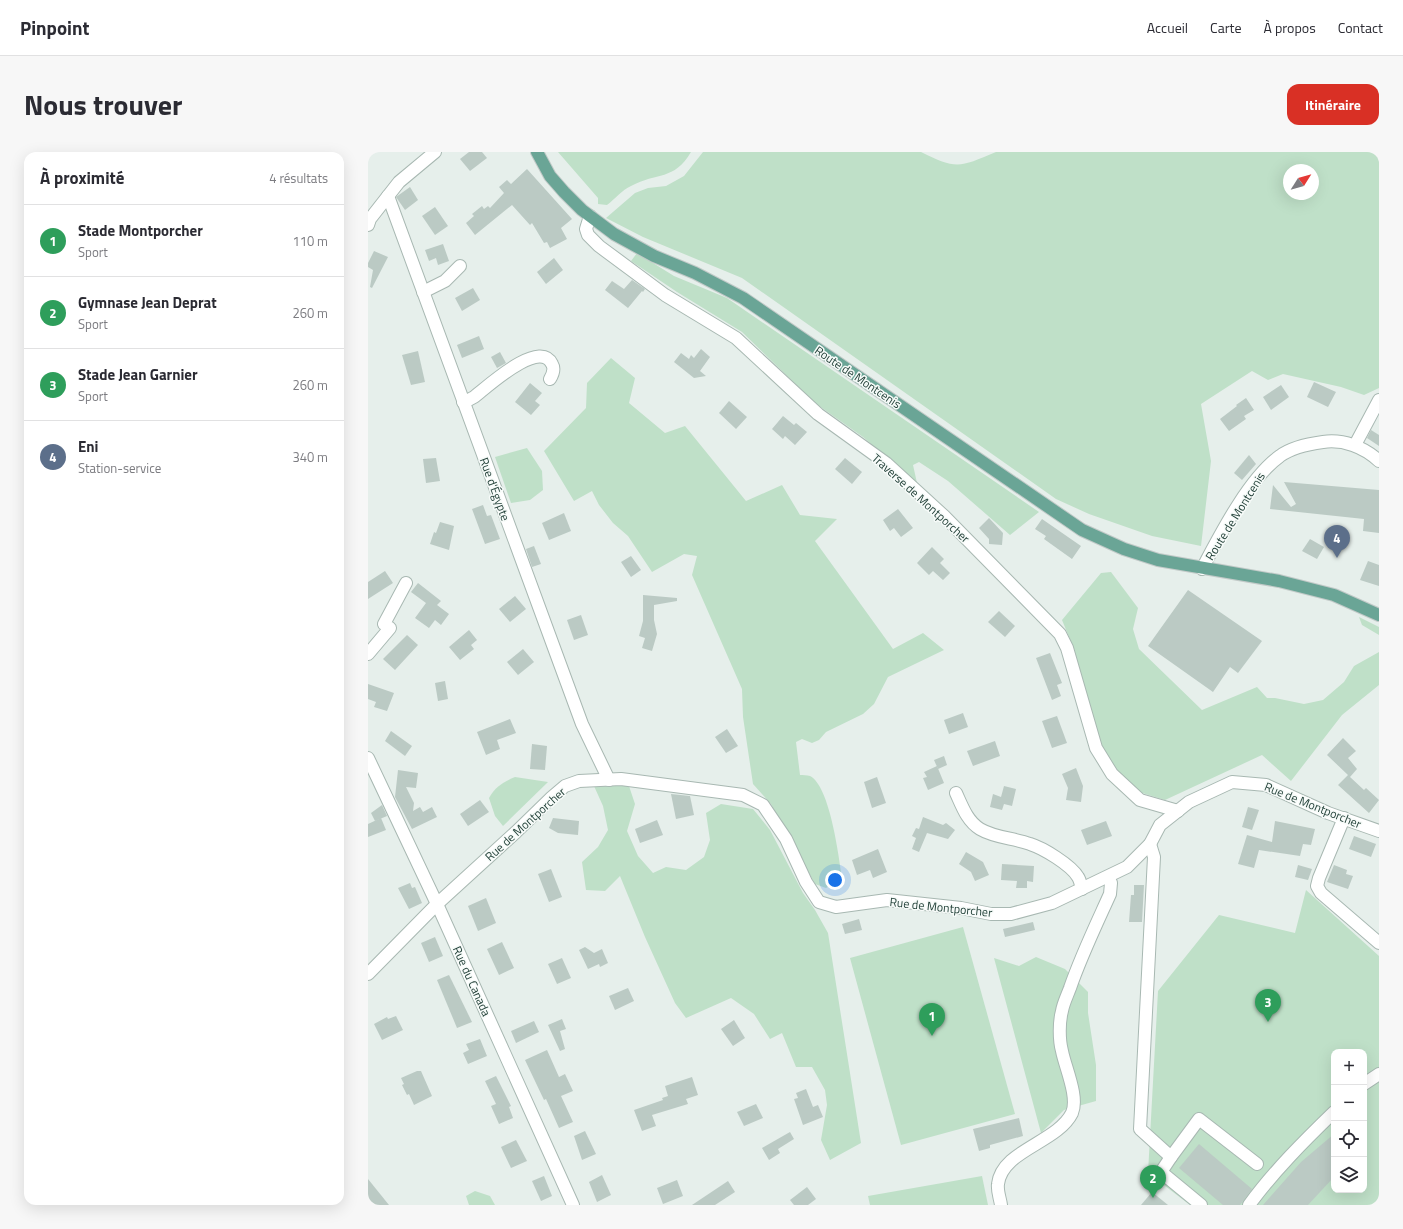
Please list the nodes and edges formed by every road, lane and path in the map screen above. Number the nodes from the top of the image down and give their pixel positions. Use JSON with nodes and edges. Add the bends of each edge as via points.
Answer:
{"nodes":[{"id":1,"x":435,"y":152,"type":"edge"},
{"id":2,"x":537,"y":152,"type":"edge"},
{"id":3,"x":388,"y":196,"type":"junction"},
{"id":4,"x":590,"y":216,"type":"junction"},
{"id":5,"x":368,"y":225,"type":"edge"},
{"id":6,"x":460,"y":266,"type":"dead end"},
{"id":7,"x":423,"y":292,"type":"junction"},
{"id":8,"x":550,"y":379,"type":"dead end"},
{"id":9,"x":1379,"y":400,"type":"edge"},
{"id":10,"x":463,"y":402,"type":"junction"},
{"id":11,"x":1355,"y":445,"type":"junction"},
{"id":12,"x":1379,"y":461,"type":"edge"},
{"id":13,"x":1202,"y":569,"type":"junction"},
{"id":14,"x":406,"y":583,"type":"dead end"},
{"id":15,"x":1379,"y":615,"type":"edge"},
{"id":16,"x":368,"y":654,"type":"edge"},
{"id":17,"x":368,"y":758,"type":"edge"},
{"id":18,"x":609,"y":780,"type":"junction"},
{"id":19,"x":956,"y":794,"type":"dead end"},
{"id":20,"x":1178,"y":811,"type":"junction"},
{"id":21,"x":1344,"y":818,"type":"junction"},
{"id":22,"x":1379,"y":831,"type":"edge"},
{"id":23,"x":1150,"y":844,"type":"junction"},
{"id":24,"x":1108,"y":877,"type":"junction"},
{"id":25,"x":1082,"y":889,"type":"junction"},
{"id":26,"x":437,"y":904,"type":"junction"},
{"id":27,"x":1379,"y":943,"type":"edge"},
{"id":28,"x":368,"y":974,"type":"edge"},
{"id":29,"x":1379,"y":1074,"type":"edge"},
{"id":30,"x":1367,"y":1082,"type":"edge"},
{"id":31,"x":1331,"y":1115,"type":"edge"},
{"id":32,"x":1171,"y":1157,"type":"junction"},
{"id":33,"x":1256,"y":1164,"type":"dead end"},
{"id":34,"x":573,"y":1205,"type":"edge"},
{"id":35,"x":1001,"y":1205,"type":"edge"},
{"id":36,"x":1201,"y":1205,"type":"edge"},
{"id":37,"x":1249,"y":1205,"type":"edge"}],
"edges":[{"from":1,"to":3,"type":"street","via":[[399,182]]},
{"from":2,"to":4,"type":"main road","name":"Route de Montcenis","via":[[550,176]]},
{"from":3,"to":5,"type":"street"},
{"from":3,"to":7,"type":"street","name":"Rue d'Égypte"},
{"from":4,"to":13,"type":"main road","name":"Route de Montcenis","via":[[614,234],[654,256],[696,273],[743,298],[1082,530],[1124,549],[1158,560]]},
{"from":4,"to":20,"type":"street","name":"Traverse de Montporcher","via":[[586,229],[588,235],[599,246],[665,295],[736,338],[818,414],[886,463],[944,516],[1060,634],[1067,648],[1096,748],[1112,774],[1140,800]]},
{"from":6,"to":7,"type":"street","via":[[444,281]]},
{"from":7,"to":10,"type":"street","name":"Rue d'Égypte"},
{"from":8,"to":10,"type":"street","via":[[553,375],[552,363],[547,358],[535,356],[499,377],[473,398]]},
{"from":9,"to":11,"type":"street"},
{"from":10,"to":18,"type":"street","name":"Rue d'Égypte","via":[[582,724]]},
{"from":11,"to":12,"type":"street","name":"Route de Montcenis"},
{"from":11,"to":13,"type":"street","name":"Route de Montcenis","via":[[1332,441],[1307,444],[1281,455],[1266,467],[1247,493]]},
{"from":13,"to":15,"type":"main road","name":"Route de Montcenis","via":[[1279,581],[1334,595]]},
{"from":14,"to":16,"type":"street","via":[[384,624],[390,628]]},
{"from":17,"to":26,"type":"street","name":"Rue du Canada"},
{"from":18,"to":25,"type":"street","name":"Rue de Montporcher","via":[[621,779],[742,795],[763,805],[786,839],[806,882],[819,902],[836,907],[888,900],[991,914],[1011,914],[1052,903]]},
{"from":18,"to":26,"type":"street","name":"Rue de Montporcher","via":[[579,781],[565,786]]},
{"from":19,"to":25,"type":"street","via":[[966,815],[980,829],[1043,850],[1078,877]]},
{"from":20,"to":21,"type":"street","name":"Rue de Montporcher","via":[[1189,802],[1232,782],[1266,784]]},
{"from":20,"to":23,"type":"street","name":"Rue de Montporcher","via":[[1160,825]]},
{"from":21,"to":22,"type":"street","name":"Rue de Montporcher"},
{"from":21,"to":27,"type":"street","via":[[1317,886]]},
{"from":23,"to":24,"type":"street","name":"Rue de Montporcher","via":[[1127,867]]},
{"from":23,"to":32,"type":"street","via":[[1154,857],[1140,1129]]},
{"from":24,"to":25,"type":"street","name":"Rue de Montporcher"},
{"from":24,"to":35,"type":"street","via":[[1110,894],[1061,1012],[1061,1049],[1072,1089],[1072,1112],[1051,1134],[1011,1160],[1004,1168],[997,1186]]},
{"from":26,"to":28,"type":"street","name":"Rue de Montporcher"},
{"from":26,"to":34,"type":"street","name":"Rue du Canada"},
{"from":29,"to":30,"type":"street"},
{"from":31,"to":37,"type":"street"},
{"from":32,"to":33,"type":"street","via":[[1199,1119]]},
{"from":32,"to":36,"type":"street","via":[[1161,1172]]}]}
